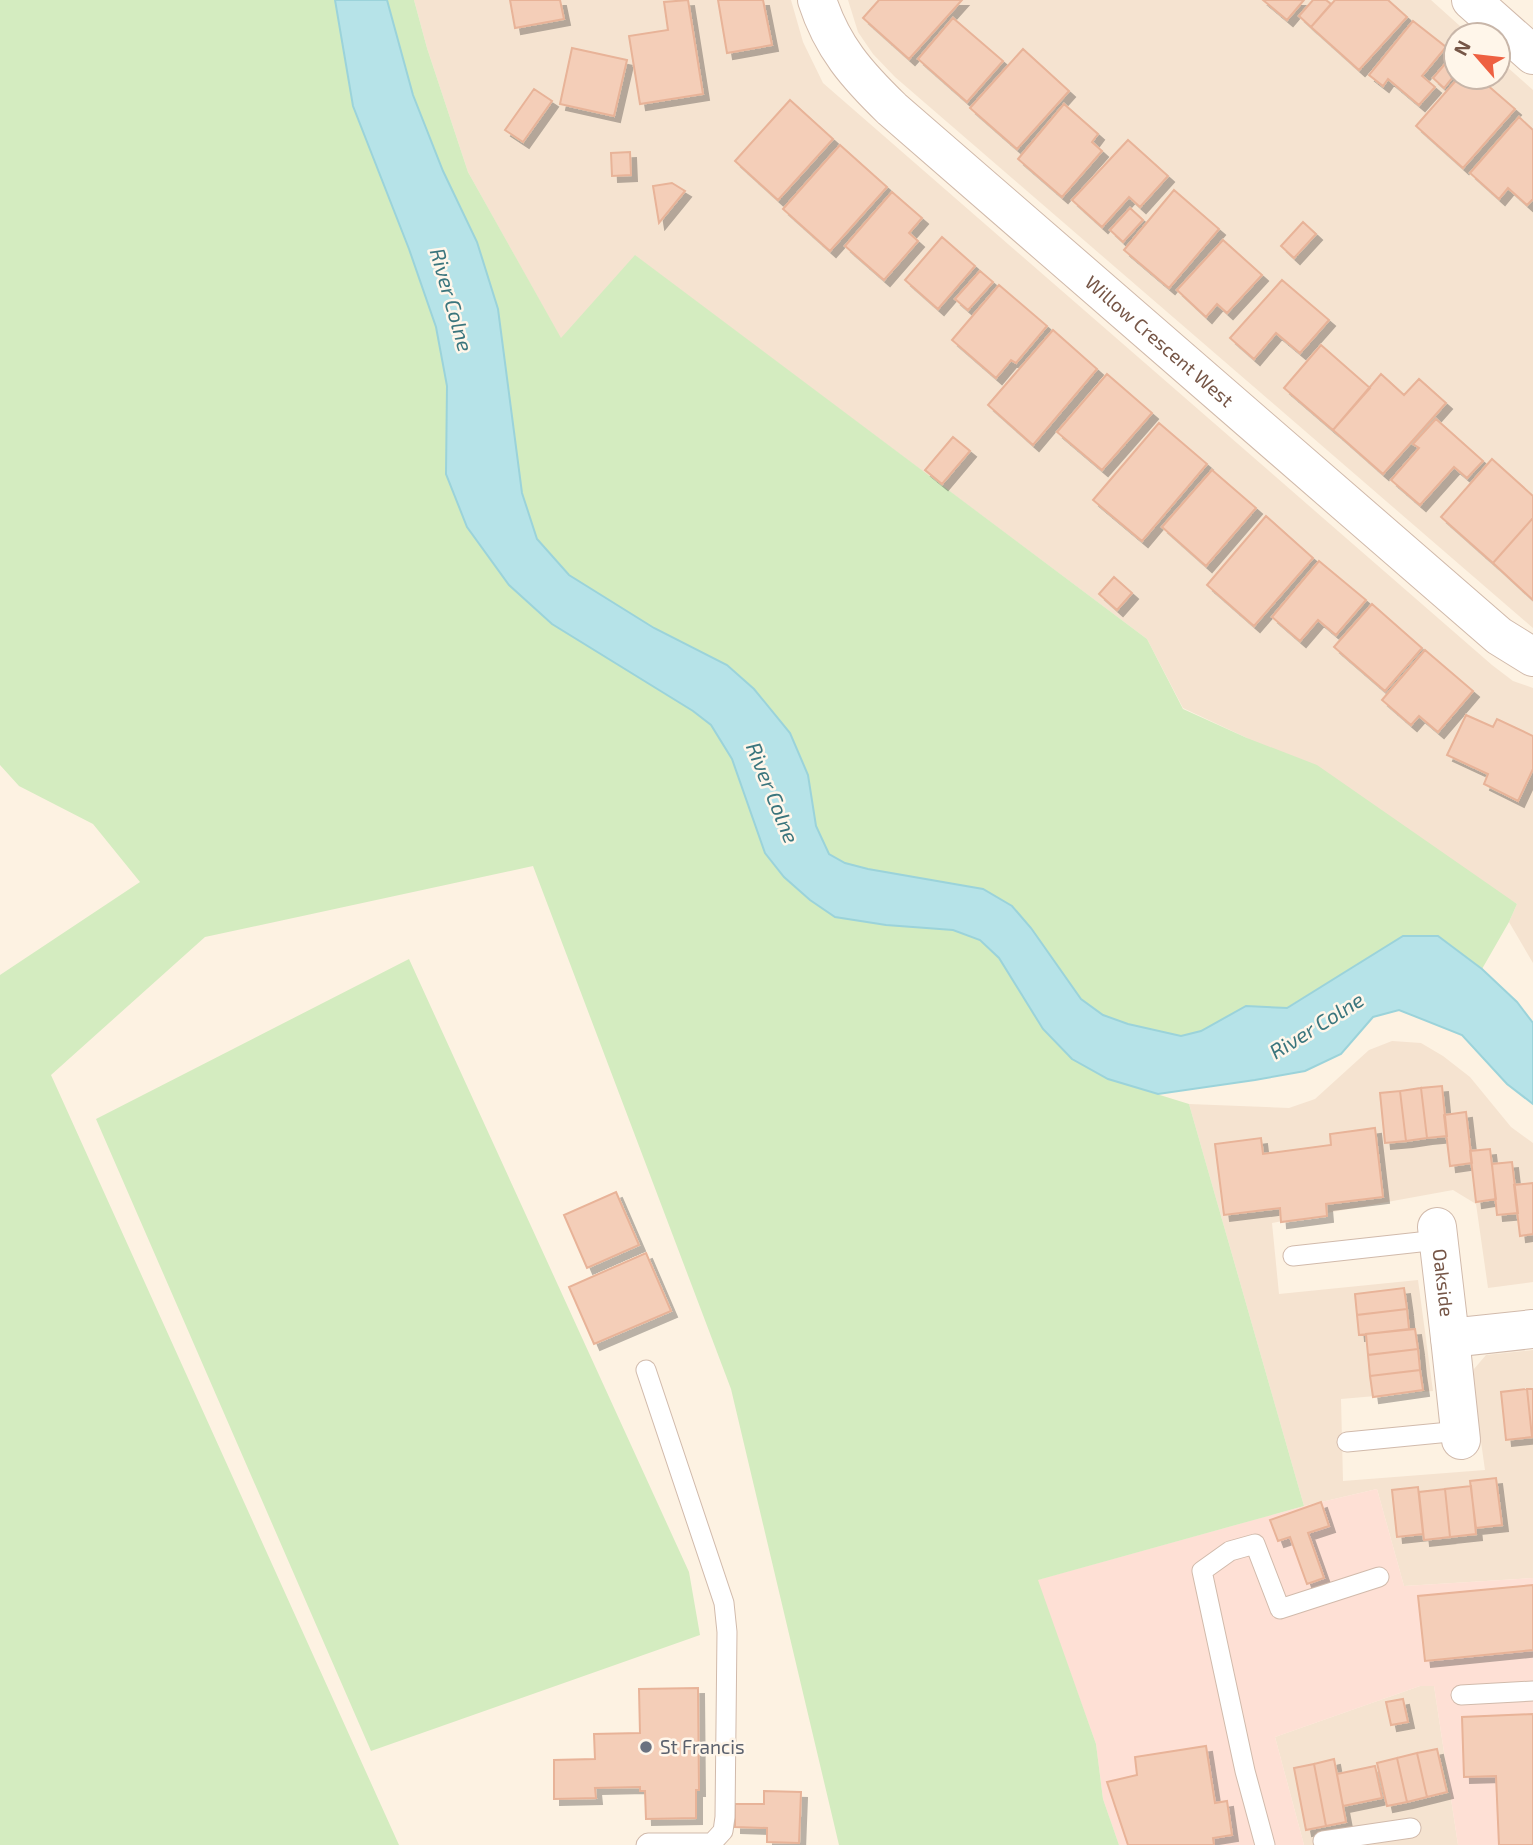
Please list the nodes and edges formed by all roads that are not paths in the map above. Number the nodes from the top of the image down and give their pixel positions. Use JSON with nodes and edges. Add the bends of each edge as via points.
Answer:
{"nodes":[{"id":1,"x":817,"y":0,"type":"edge"},
{"id":2,"x":1471,"y":0,"type":"edge"},
{"id":3,"x":1533,"y":55,"type":"edge"},
{"id":4,"x":1533,"y":657,"type":"edge"},
{"id":5,"x":1437,"y":1233,"type":"joint"},
{"id":6,"x":1293,"y":1256,"type":"dead end"},
{"id":7,"x":1533,"y":1329,"type":"edge"},
{"id":8,"x":1450,"y":1338,"type":"junction"},
{"id":9,"x":646,"y":1370,"type":"dead end"},
{"id":10,"x":1461,"y":1435,"type":"joint"},
{"id":11,"x":1347,"y":1442,"type":"dead end"},
{"id":12,"x":1379,"y":1577,"type":"dead end"},
{"id":13,"x":1533,"y":1691,"type":"edge"},
{"id":14,"x":1461,"y":1695,"type":"dead end"},
{"id":15,"x":1411,"y":1828,"type":"dead end"},
{"id":16,"x":1376,"y":1839,"type":"edge"},
{"id":17,"x":1323,"y":1841,"type":"dead end"},
{"id":18,"x":646,"y":1845,"type":"edge"},
{"id":19,"x":1265,"y":1845,"type":"edge"}],
"edges":[{"from":1,"to":4,"type":"street","name":"Willow Crescent West","via":[[841,53],[892,109],[1499,636]]},
{"from":2,"to":3,"type":"street"},
{"from":5,"to":6,"type":"lane"},
{"from":5,"to":8,"type":"street","name":"Oakside"},
{"from":7,"to":8,"type":"street","name":"Oakside"},
{"from":8,"to":10,"type":"street","name":"Oakside"},
{"from":9,"to":18,"type":"lane","via":[[724,1603],[727,1632],[723,1830],[712,1843]]},
{"from":10,"to":11,"type":"lane"},
{"from":12,"to":19,"type":"lane","via":[[1280,1609],[1255,1544],[1230,1551],[1202,1571]]},
{"from":13,"to":14,"type":"lane"},
{"from":15,"to":16,"type":"lane"},
{"from":16,"to":17,"type":"lane"}]}
